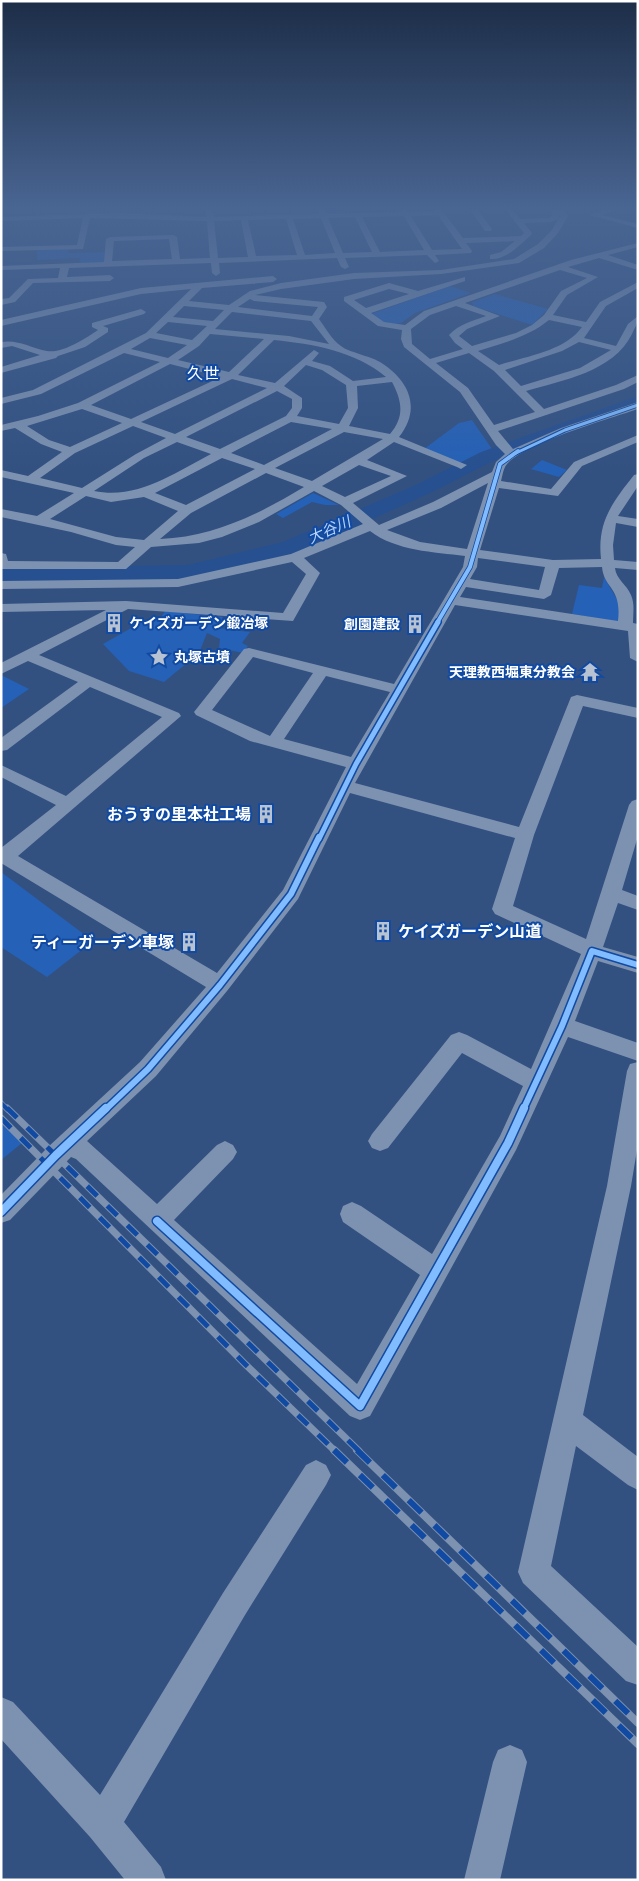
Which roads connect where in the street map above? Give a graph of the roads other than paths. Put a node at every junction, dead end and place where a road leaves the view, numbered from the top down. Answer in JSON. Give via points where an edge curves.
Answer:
{"nodes":[{"id":1,"x":15,"y":297,"type":"edge"},
{"id":2,"x":112,"y":297,"type":"edge"},
{"id":3,"x":145,"y":297,"type":"edge"},
{"id":4,"x":188,"y":297,"type":"edge"},
{"id":5,"x":245,"y":297,"type":"joint"},
{"id":6,"x":354,"y":297,"type":"edge"},
{"id":7,"x":411,"y":297,"type":"edge"},
{"id":8,"x":475,"y":297,"type":"edge"},
{"id":9,"x":561,"y":297,"type":"edge"},
{"id":10,"x":616,"y":297,"type":"edge"},
{"id":11,"x":107,"y":298,"type":"junction"},
{"id":12,"x":1,"y":302,"type":"edge"},
{"id":13,"x":183,"y":302,"type":"junction"},
{"id":14,"x":457,"y":303,"type":"junction"},
{"id":15,"x":230,"y":308,"type":"junction"},
{"id":16,"x":364,"y":312,"type":"junction"},
{"id":17,"x":149,"y":313,"type":"junction"},
{"id":18,"x":169,"y":317,"type":"junction"},
{"id":19,"x":546,"y":317,"type":"junction"},
{"id":20,"x":638,"y":318,"type":"edge"},
{"id":21,"x":314,"y":319,"type":"junction"},
{"id":22,"x":2,"y":322,"type":"edge"},
{"id":23,"x":588,"y":325,"type":"junction"},
{"id":24,"x":212,"y":327,"type":"junction"},
{"id":25,"x":406,"y":328,"type":"junction"},
{"id":26,"x":634,"y":329,"type":"edge"},
{"id":27,"x":149,"y":335,"type":"junction"},
{"id":28,"x":271,"y":337,"type":"junction"},
{"id":29,"x":578,"y":339,"type":"junction"},
{"id":30,"x":196,"y":344,"type":"junction"},
{"id":31,"x":322,"y":344,"type":"junction"},
{"id":32,"x":1,"y":345,"type":"edge"},
{"id":33,"x":337,"y":348,"type":"junction"},
{"id":34,"x":618,"y":349,"type":"junction"},
{"id":35,"x":123,"y":350,"type":"junction"},
{"id":36,"x":470,"y":350,"type":"junction"},
{"id":37,"x":50,"y":355,"type":"junction"},
{"id":38,"x":169,"y":362,"type":"junction"},
{"id":39,"x":306,"y":362,"type":"junction"},
{"id":40,"x":430,"y":362,"type":"junction"},
{"id":41,"x":85,"y":368,"type":"junction"},
{"id":42,"x":1,"y":370,"type":"edge"},
{"id":43,"x":498,"y":370,"type":"junction"},
{"id":44,"x":580,"y":370,"type":"junction"},
{"id":45,"x":231,"y":376,"type":"junction"},
{"id":46,"x":638,"y":378,"type":"edge"},
{"id":47,"x":395,"y":379,"type":"junction"},
{"id":48,"x":351,"y":384,"type":"junction"},
{"id":49,"x":277,"y":387,"type":"junction"},
{"id":50,"x":620,"y":387,"type":"junction"},
{"id":51,"x":520,"y":390,"type":"junction"},
{"id":52,"x":1,"y":401,"type":"edge"},
{"id":53,"x":82,"y":405,"type":"junction"},
{"id":54,"x":638,"y":405,"type":"edge"},
{"id":55,"x":542,"y":413,"type":"junction"},
{"id":56,"x":290,"y":418,"type":"junction"},
{"id":57,"x":133,"y":423,"type":"junction"},
{"id":58,"x":18,"y":425,"type":"junction"},
{"id":59,"x":1,"y":428,"type":"edge"},
{"id":60,"x":341,"y":428,"type":"junction"},
{"id":61,"x":491,"y":430,"type":"junction"},
{"id":62,"x":177,"y":438,"type":"junction"},
{"id":63,"x":392,"y":438,"type":"junction"},
{"id":64,"x":638,"y":438,"type":"edge"},
{"id":65,"x":507,"y":450,"type":"junction"},
{"id":66,"x":71,"y":452,"type":"junction"},
{"id":67,"x":220,"y":453,"type":"junction"},
{"id":68,"x":356,"y":460,"type":"junction"},
{"id":69,"x":461,"y":465,"type":"dead end"},
{"id":70,"x":267,"y":469,"type":"junction"},
{"id":71,"x":1,"y":473,"type":"edge"},
{"id":72,"x":638,"y":478,"type":"edge"},
{"id":73,"x":496,"y":479,"type":"junction"},
{"id":74,"x":30,"y":480,"type":"junction"},
{"id":75,"x":314,"y":486,"type":"junction"},
{"id":76,"x":80,"y":492,"type":"junction"},
{"id":77,"x":145,"y":493,"type":"junction"},
{"id":78,"x":345,"y":502,"type":"junction"},
{"id":79,"x":187,"y":510,"type":"junction"},
{"id":80,"x":1,"y":513,"type":"edge"},
{"id":81,"x":611,"y":518,"type":"junction"},
{"id":82,"x":40,"y":520,"type":"junction"},
{"id":83,"x":368,"y":522,"type":"junction"},
{"id":84,"x":638,"y":523,"type":"edge"},
{"id":85,"x":148,"y":543,"type":"junction"},
{"id":86,"x":472,"y":554,"type":"junction"},
{"id":87,"x":1,"y":557,"type":"edge"},
{"id":88,"x":295,"y":557,"type":"junction"},
{"id":89,"x":607,"y":563,"type":"junction"},
{"id":90,"x":553,"y":564,"type":"junction"},
{"id":91,"x":638,"y":566,"type":"edge"},
{"id":92,"x":462,"y":582,"type":"junction"},
{"id":93,"x":1,"y":585,"type":"edge"},
{"id":94,"x":452,"y":600,"type":"junction"},
{"id":95,"x":126,"y":605,"type":"junction"},
{"id":96,"x":4,"y":609,"type":"edge"},
{"id":97,"x":625,"y":626,"type":"junction"},
{"id":98,"x":28,"y":656,"type":"junction"},
{"id":99,"x":638,"y":658,"type":"edge"},
{"id":100,"x":1,"y":669,"type":"edge"},
{"id":101,"x":322,"y":671,"type":"junction"},
{"id":102,"x":89,"y":681,"type":"junction"},
{"id":103,"x":399,"y":690,"type":"junction"},
{"id":104,"x":638,"y":713,"type":"edge"},
{"id":105,"x":274,"y":742,"type":"junction"},
{"id":106,"x":1,"y":746,"type":"edge"},
{"id":107,"x":356,"y":764,"type":"junction"},
{"id":108,"x":1,"y":770,"type":"edge"},
{"id":109,"x":346,"y":786,"type":"junction"},
{"id":110,"x":68,"y":804,"type":"junction"},
{"id":111,"x":638,"y":805,"type":"edge"},
{"id":112,"x":525,"y":835,"type":"junction"},
{"id":113,"x":4,"y":855,"type":"edge"},
{"id":114,"x":610,"y":894,"type":"junction"},
{"id":115,"x":638,"y":903,"type":"edge"},
{"id":116,"x":592,"y":951,"type":"junction"},
{"id":117,"x":638,"y":965,"type":"edge"},
{"id":118,"x":220,"y":985,"type":"junction"},
{"id":119,"x":562,"y":1026,"type":"junction"},
{"id":120,"x":638,"y":1052,"type":"edge"},
{"id":121,"x":638,"y":1071,"type":"edge"},
{"id":122,"x":536,"y":1082,"type":"junction"},
{"id":123,"x":380,"y":1141,"type":"dead end"},
{"id":124,"x":69,"y":1144,"type":"junction"},
{"id":125,"x":225,"y":1152,"type":"dead end"},
{"id":126,"x":1,"y":1212,"type":"edge"},
{"id":127,"x":352,"y":1214,"type":"dead end"},
{"id":128,"x":157,"y":1221,"type":"junction"},
{"id":129,"x":437,"y":1272,"type":"junction"},
{"id":130,"x":567,"y":1421,"type":"junction"},
{"id":131,"x":316,"y":1475,"type":"dead end"},
{"id":132,"x":638,"y":1475,"type":"edge"},
{"id":133,"x":638,"y":1669,"type":"edge"},
{"id":134,"x":1,"y":1714,"type":"edge"},
{"id":135,"x":510,"y":1762,"type":"dead end"},
{"id":136,"x":103,"y":1824,"type":"junction"},
{"id":137,"x":148,"y":1880,"type":"edge"},
{"id":138,"x":482,"y":1880,"type":"edge"}],
"edges":[{"from":1,"to":12,"type":"street"},
{"from":2,"to":11,"type":"street"},
{"from":3,"to":13,"type":"street"},
{"from":4,"to":13,"type":"street"},
{"from":5,"to":15,"type":"street"},
{"from":5,"to":21,"type":"street","via":[[323,300],[323,307]]},
{"from":6,"to":16,"type":"street","via":[[347,299]]},
{"from":7,"to":16,"type":"street"},
{"from":8,"to":14,"type":"street"},
{"from":9,"to":19,"type":"street"},
{"from":10,"to":23,"type":"street","via":[[603,304]]},
{"from":11,"to":17,"type":"street","via":[[118,302],[126,311]]},
{"from":11,"to":22,"type":"street"},
{"from":13,"to":15,"type":"street"},
{"from":13,"to":18,"type":"street"},
{"from":14,"to":25,"type":"street","via":[[427,313],[410,322]]},
{"from":14,"to":36,"type":"street","via":[[495,316],[464,326],[454,335]]},
{"from":15,"to":21,"type":"street"},
{"from":15,"to":24,"type":"street"},
{"from":16,"to":25,"type":"street","via":[[380,324]]},
{"from":17,"to":18,"type":"street"},
{"from":17,"to":37,"type":"street","via":[[95,325],[105,330],[82,345]]},
{"from":18,"to":24,"type":"street"},
{"from":18,"to":27,"type":"street"},
{"from":19,"to":23,"type":"street"},
{"from":19,"to":36,"type":"street","via":[[518,335]]},
{"from":20,"to":26,"type":"street"},
{"from":21,"to":33,"type":"street"},
{"from":23,"to":29,"type":"street"},
{"from":24,"to":28,"type":"street"},
{"from":24,"to":30,"type":"street"},
{"from":25,"to":40,"type":"street","via":[[407,345]]},
{"from":26,"to":34,"type":"street"},
{"from":27,"to":30,"type":"street"},
{"from":27,"to":35,"type":"street"},
{"from":28,"to":31,"type":"street"},
{"from":28,"to":45,"type":"street"},
{"from":29,"to":34,"type":"street"},
{"from":29,"to":43,"type":"street"},
{"from":30,"to":38,"type":"street"},
{"from":31,"to":33,"type":"street"},
{"from":31,"to":39,"type":"street"},
{"from":32,"to":37,"type":"street","via":[[12,343]]},
{"from":33,"to":47,"type":"street","via":[[384,368]]},
{"from":34,"to":44,"type":"street"},
{"from":35,"to":38,"type":"street"},
{"from":35,"to":41,"type":"street"},
{"from":36,"to":40,"type":"street"},
{"from":36,"to":43,"type":"street"},
{"from":37,"to":41,"type":"street"},
{"from":37,"to":42,"type":"street"},
{"from":38,"to":45,"type":"street"},
{"from":38,"to":53,"type":"street"},
{"from":39,"to":48,"type":"street","via":[[326,368]]},
{"from":39,"to":49,"type":"street"},
{"from":40,"to":61,"type":"street","via":[[464,390]]},
{"from":41,"to":52,"type":"street","via":[[37,392]]},
{"from":43,"to":51,"type":"street"},
{"from":44,"to":50,"type":"street"},
{"from":44,"to":51,"type":"street"},
{"from":45,"to":49,"type":"street"},
{"from":45,"to":57,"type":"street"},
{"from":46,"to":50,"type":"street"},
{"from":47,"to":48,"type":"street"},
{"from":47,"to":63,"type":"street","via":[[408,405],[404,423]]},
{"from":48,"to":60,"type":"street","via":[[356,402],[348,421]]},
{"from":49,"to":56,"type":"street","via":[[297,398],[297,408]]},
{"from":49,"to":62,"type":"street"},
{"from":50,"to":55,"type":"street"},
{"from":51,"to":55,"type":"street"},
{"from":53,"to":57,"type":"street"},
{"from":53,"to":58,"type":"street"},
{"from":54,"to":65,"type":"street"},
{"from":55,"to":61,"type":"street"},
{"from":56,"to":60,"type":"street"},
{"from":56,"to":67,"type":"street"},
{"from":57,"to":62,"type":"street"},
{"from":57,"to":66,"type":"street"},
{"from":58,"to":59,"type":"street"},
{"from":58,"to":66,"type":"street","via":[[45,442]]},
{"from":60,"to":63,"type":"street"},
{"from":60,"to":70,"type":"street"},
{"from":61,"to":65,"type":"street"},
{"from":62,"to":67,"type":"street"},
{"from":62,"to":76,"type":"street"},
{"from":63,"to":68,"type":"street"},
{"from":63,"to":69,"type":"street"},
{"from":64,"to":73,"type":"street","via":[[578,464],[554,493]]},
{"from":65,"to":73,"type":"street"},
{"from":66,"to":74,"type":"street"},
{"from":67,"to":70,"type":"street"},
{"from":67,"to":77,"type":"street"},
{"from":68,"to":75,"type":"street"},
{"from":68,"to":78,"type":"street","via":[[401,476]]},
{"from":70,"to":75,"type":"street"},
{"from":70,"to":79,"type":"street"},
{"from":71,"to":74,"type":"street"},
{"from":72,"to":81,"type":"street","via":[[627,502]]},
{"from":73,"to":83,"type":"street","via":[[437,505]]},
{"from":73,"to":86,"type":"street"},
{"from":74,"to":76,"type":"street"},
{"from":75,"to":78,"type":"street"},
{"from":75,"to":85,"type":"street","via":[[254,520],[217,536]]},
{"from":76,"to":77,"type":"street","via":[[111,498]]},
{"from":76,"to":82,"type":"street"},
{"from":77,"to":79,"type":"street"},
{"from":78,"to":83,"type":"street"},
{"from":79,"to":85,"type":"street"},
{"from":80,"to":82,"type":"street"},
{"from":81,"to":84,"type":"street"},
{"from":81,"to":89,"type":"street","via":[[606,545]]},
{"from":82,"to":85,"type":"street","via":[[122,542]]},
{"from":83,"to":86,"type":"street","via":[[395,539]]},
{"from":83,"to":88,"type":"street"},
{"from":85,"to":87,"type":"street","via":[[121,566],[2,565]]},
{"from":86,"to":90,"type":"street"},
{"from":86,"to":92,"type":"street"},
{"from":88,"to":93,"type":"street","via":[[178,583]]},
{"from":88,"to":95,"type":"street","via":[[313,573],[288,618]]},
{"from":89,"to":90,"type":"street"},
{"from":89,"to":91,"type":"street"},
{"from":89,"to":97,"type":"street","via":[[608,573],[624,594]]},
{"from":90,"to":92,"type":"street","via":[[544,595]]},
{"from":92,"to":94,"type":"street"},
{"from":94,"to":97,"type":"street"},
{"from":94,"to":103,"type":"street"},
{"from":95,"to":96,"type":"street"},
{"from":95,"to":98,"type":"street"},
{"from":97,"to":99,"type":"street","via":[[635,628]]},
{"from":98,"to":100,"type":"street"},
{"from":98,"to":102,"type":"street"},
{"from":101,"to":103,"type":"street"},
{"from":101,"to":105,"type":"street"},
{"from":101,"to":105,"type":"street","via":[[249,652],[202,712]]},
{"from":102,"to":106,"type":"street"},
{"from":102,"to":110,"type":"street","via":[[173,716]]},
{"from":103,"to":107,"type":"street"},
{"from":104,"to":112,"type":"street","via":[[577,700]]},
{"from":105,"to":107,"type":"street"},
{"from":107,"to":109,"type":"street"},
{"from":108,"to":110,"type":"street"},
{"from":109,"to":112,"type":"street"},
{"from":109,"to":118,"type":"street","via":[[290,894]]},
{"from":110,"to":113,"type":"street"},
{"from":111,"to":114,"type":"street"},
{"from":112,"to":116,"type":"street","via":[[502,909]]},
{"from":113,"to":118,"type":"street"},
{"from":114,"to":115,"type":"street"},
{"from":114,"to":116,"type":"street"},
{"from":116,"to":117,"type":"street"},
{"from":116,"to":119,"type":"street"},
{"from":118,"to":124,"type":"street","via":[[148,1070]]},
{"from":119,"to":120,"type":"street"},
{"from":119,"to":122,"type":"street"},
{"from":121,"to":130,"type":"street","via":[[619,1186]]},
{"from":122,"to":123,"type":"street","via":[[459,1041]]},
{"from":122,"to":129,"type":"street","via":[[508,1143]]},
{"from":124,"to":126,"type":"street"},
{"from":124,"to":128,"type":"street","via":[[91,1158]]},
{"from":125,"to":128,"type":"street"},
{"from":127,"to":129,"type":"street"},
{"from":128,"to":129,"type":"street","via":[[360,1406]]},
{"from":130,"to":132,"type":"street"},
{"from":130,"to":133,"type":"street","via":[[534,1572]]},
{"from":131,"to":136,"type":"street","via":[[234,1604]]},
{"from":134,"to":136,"type":"street"},
{"from":135,"to":138,"type":"street"},
{"from":136,"to":137,"type":"street"}]}
